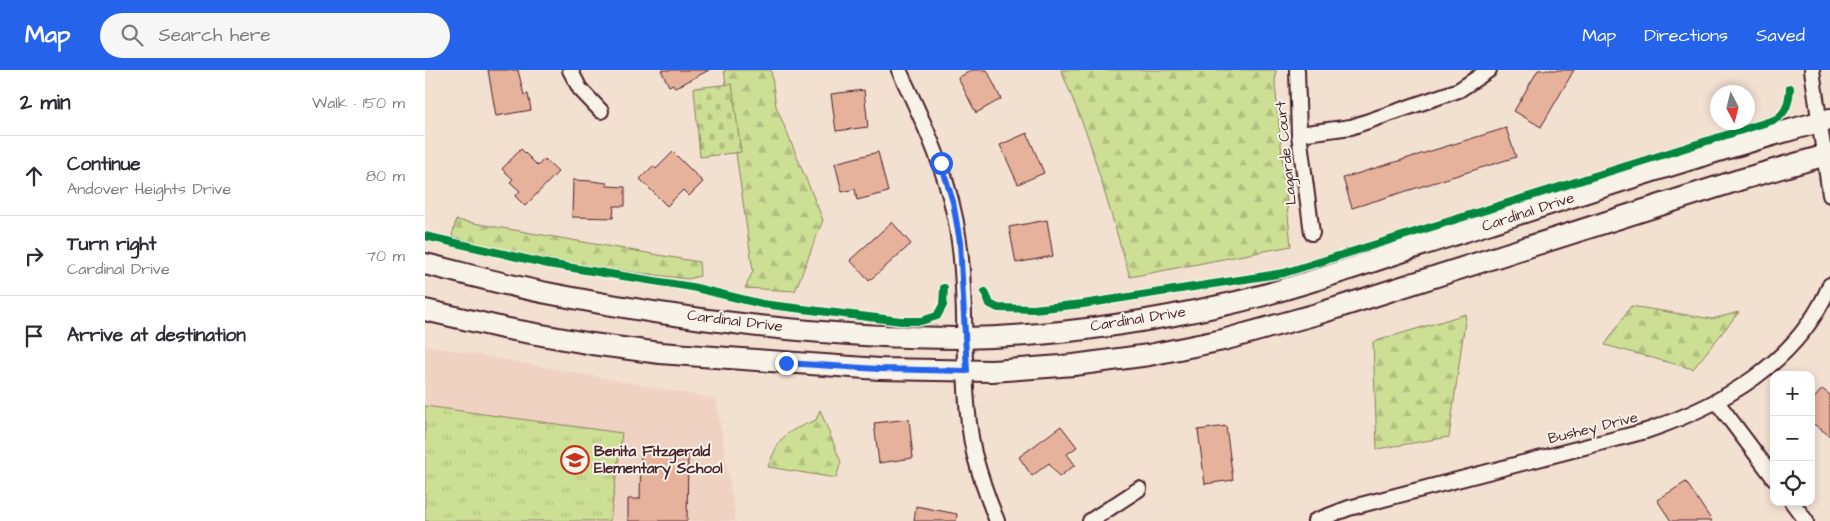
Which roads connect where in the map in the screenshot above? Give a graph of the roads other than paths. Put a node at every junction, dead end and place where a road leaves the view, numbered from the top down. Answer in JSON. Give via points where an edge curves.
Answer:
{"nodes":[{"id":1,"x":570,"y":70,"type":"edge"},
{"id":2,"x":899,"y":70,"type":"edge"},
{"id":3,"x":1297,"y":70,"type":"edge"},
{"id":4,"x":1489,"y":70,"type":"edge"},
{"id":5,"x":1811,"y":70,"type":"edge"},
{"id":6,"x":601,"y":111,"type":"dead end"},
{"id":7,"x":1824,"y":120,"type":"edge"},
{"id":8,"x":1299,"y":134,"type":"junction"},
{"id":9,"x":1827,"y":155,"type":"edge"},
{"id":10,"x":1830,"y":195,"type":"edge"},
{"id":11,"x":1312,"y":233,"type":"dead end"},
{"id":12,"x":425,"y":264,"type":"edge"},
{"id":13,"x":1830,"y":285,"type":"edge"},
{"id":14,"x":425,"y":310,"type":"edge"},
{"id":15,"x":965,"y":338,"type":"junction"},
{"id":16,"x":967,"y":371,"type":"junction"},
{"id":17,"x":1717,"y":402,"type":"junction"},
{"id":18,"x":1770,"y":473,"type":"edge"},
{"id":19,"x":1139,"y":489,"type":"dead end"},
{"id":20,"x":1795,"y":506,"type":"edge"},
{"id":21,"x":997,"y":521,"type":"edge"},
{"id":22,"x":1091,"y":521,"type":"edge"},
{"id":23,"x":1315,"y":521,"type":"edge"},
{"id":24,"x":1806,"y":521,"type":"edge"}],
"edges":[{"from":1,"to":6,"type":"street","via":[[580,89]]},
{"from":2,"to":15,"type":"street","via":[[941,163],[953,202],[960,242]]},
{"from":3,"to":8,"type":"street","name":"Lagarde Court"},
{"from":4,"to":8,"type":"street","via":[[1459,90],[1360,124]]},
{"from":5,"to":7,"type":"street"},
{"from":7,"to":9,"type":"street"},
{"from":7,"to":15,"type":"main road","name":"Cardinal Drive","via":[[1323,277],[1229,303],[1139,321]]},
{"from":8,"to":11,"type":"street","name":"Lagarde Court"},
{"from":9,"to":10,"type":"street"},
{"from":9,"to":16,"type":"main road","via":[[1317,314],[1223,340],[1149,355],[1074,365]]},
{"from":12,"to":15,"type":"main road","name":"Cardinal Drive","via":[[553,295],[709,319],[808,330]]},
{"from":13,"to":17,"type":"street","name":"Bushey Drive","via":[[1805,330],[1784,354]]},
{"from":14,"to":16,"type":"main road","via":[[503,328],[660,353],[879,369]]},
{"from":15,"to":16,"type":"street"},
{"from":16,"to":21,"type":"street","via":[[974,452]]},
{"from":17,"to":18,"type":"street"},
{"from":17,"to":23,"type":"street","name":"Bushey Drive","via":[[1646,432],[1349,508]]},
{"from":19,"to":22,"type":"street"},
{"from":20,"to":24,"type":"street"}]}
